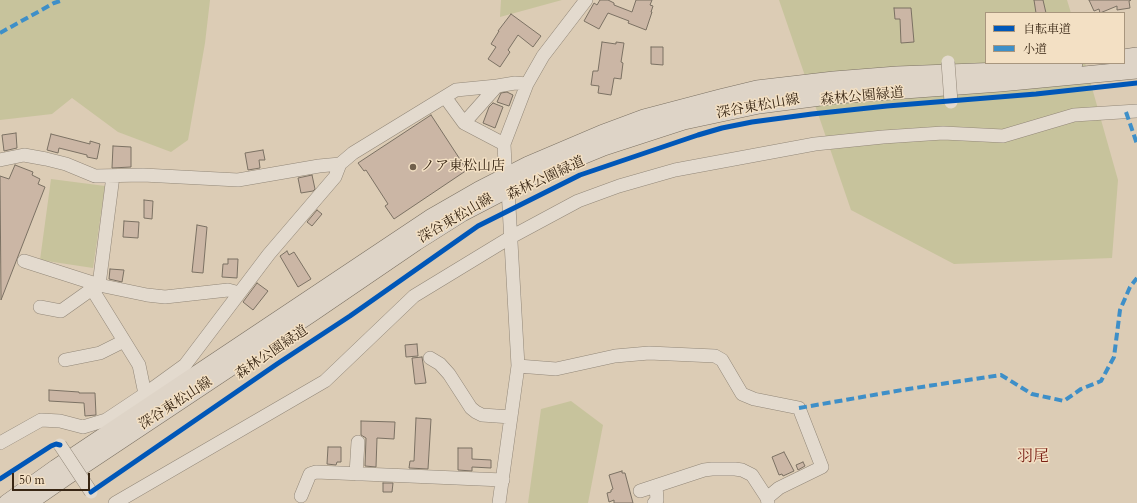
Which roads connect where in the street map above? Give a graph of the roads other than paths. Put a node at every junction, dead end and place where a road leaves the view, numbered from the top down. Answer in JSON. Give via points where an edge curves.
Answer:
{"nodes":[{"id":1,"x":586,"y":0,"type":"edge"},
{"id":2,"x":1137,"y":56,"type":"edge"},
{"id":3,"x":1125,"y":58,"type":"edge"},
{"id":4,"x":948,"y":62,"type":"dead end"},
{"id":5,"x":1065,"y":64,"type":"edge"},
{"id":6,"x":1137,"y":70,"type":"edge"},
{"id":7,"x":527,"y":84,"type":"junction"},
{"id":8,"x":497,"y":86,"type":"junction"},
{"id":9,"x":445,"y":97,"type":"junction"},
{"id":10,"x":952,"y":102,"type":"dead end"},
{"id":11,"x":1137,"y":111,"type":"edge"},
{"id":12,"x":464,"y":123,"type":"junction"},
{"id":13,"x":504,"y":144,"type":"junction"},
{"id":14,"x":0,"y":160,"type":"edge"},
{"id":15,"x":340,"y":164,"type":"junction"},
{"id":16,"x":113,"y":176,"type":"junction"},
{"id":17,"x":508,"y":183,"type":"junction"},
{"id":18,"x":511,"y":237,"type":"junction"},
{"id":19,"x":24,"y":261,"type":"dead end"},
{"id":20,"x":94,"y":285,"type":"junction"},
{"id":21,"x":239,"y":293,"type":"junction"},
{"id":22,"x":40,"y":307,"type":"dead end"},
{"id":23,"x":124,"y":342,"type":"junction"},
{"id":24,"x":430,"y":358,"type":"dead end"},
{"id":25,"x":65,"y":360,"type":"dead end"},
{"id":26,"x":518,"y":366,"type":"junction"},
{"id":27,"x":145,"y":394,"type":"junction"},
{"id":28,"x":511,"y":417,"type":"junction"},
{"id":29,"x":0,"y":442,"type":"edge"},
{"id":30,"x":358,"y":442,"type":"dead end"},
{"id":31,"x":60,"y":445,"type":"dead end"},
{"id":32,"x":356,"y":474,"type":"junction"},
{"id":33,"x":503,"y":480,"type":"junction"},
{"id":34,"x":656,"y":486,"type":"junction"},
{"id":35,"x":640,"y":491,"type":"dead end"},
{"id":36,"x":91,"y":492,"type":"dead end"},
{"id":37,"x":301,"y":496,"type":"dead end"},
{"id":38,"x":768,"y":500,"type":"edge"},
{"id":39,"x":7,"y":503,"type":"edge"},
{"id":40,"x":28,"y":503,"type":"edge"},
{"id":41,"x":115,"y":503,"type":"edge"},
{"id":42,"x":499,"y":503,"type":"edge"},
{"id":43,"x":654,"y":503,"type":"edge"}],
"edges":[{"from":1,"to":7,"type":"street","via":[[543,56]]},
{"from":2,"to":3,"type":"main road"},
{"from":4,"to":10,"type":"street","bridge":true},
{"from":5,"to":17,"type":"main road","name":"深谷東松山線","via":[[1001,71],[834,80],[757,89],[644,118],[528,165]]},
{"from":6,"to":17,"type":"main road","name":"深谷東松山線","via":[[836,95],[759,105],[684,121],[611,144]]},
{"from":7,"to":8,"type":"street"},
{"from":7,"to":13,"type":"street"},
{"from":8,"to":9,"type":"street","via":[[456,90]]},
{"from":8,"to":12,"type":"street"},
{"from":9,"to":12,"type":"street"},
{"from":9,"to":15,"type":"street","via":[[353,153]]},
{"from":11,"to":18,"type":"street","via":[[1074,116],[1003,136],[943,133],[884,136],[815,144],[675,170],[578,201]]},
{"from":12,"to":13,"type":"street"},
{"from":13,"to":17,"type":"street","via":[[504,164]]},
{"from":14,"to":16,"type":"street","via":[[31,156],[66,164],[95,176]]},
{"from":15,"to":16,"type":"street","via":[[238,180]]},
{"from":15,"to":21,"type":"street","via":[[335,177]]},
{"from":16,"to":20,"type":"street"},
{"from":17,"to":18,"type":"street"},
{"from":17,"to":39,"type":"main road","name":"深谷東松山線","via":[[479,190],[432,217]]},
{"from":17,"to":40,"type":"main road","name":"深谷東松山線"},
{"from":18,"to":26,"type":"street"},
{"from":18,"to":41,"type":"street","via":[[414,296],[326,381]]},
{"from":19,"to":20,"type":"street"},
{"from":20,"to":21,"type":"street","via":[[165,297],[228,290]]},
{"from":20,"to":22,"type":"street","via":[[61,311]]},
{"from":20,"to":23,"type":"street"},
{"from":21,"to":27,"type":"street","via":[[186,365]]},
{"from":23,"to":25,"type":"street","via":[[100,354]]},
{"from":23,"to":27,"type":"street","via":[[139,365]]},
{"from":24,"to":28,"type":"street","via":[[449,374],[476,412],[482,415]]},
{"from":26,"to":28,"type":"street"},
{"from":26,"to":38,"type":"street","via":[[556,369],[615,356],[649,353],[715,356],[722,360],[742,394],[799,408],[822,467],[779,488]]},
{"from":27,"to":29,"type":"street","via":[[106,420],[83,427],[41,420]]},
{"from":28,"to":33,"type":"street"},
{"from":30,"to":32,"type":"street"},
{"from":31,"to":36,"type":"street","bridge":true},
{"from":32,"to":33,"type":"street"},
{"from":32,"to":37,"type":"street","via":[[310,474]]},
{"from":33,"to":42,"type":"street"},
{"from":34,"to":35,"type":"street"},
{"from":34,"to":38,"type":"street","via":[[704,470],[735,469],[752,475]]},
{"from":34,"to":43,"type":"street","via":[[657,500]]}]}
